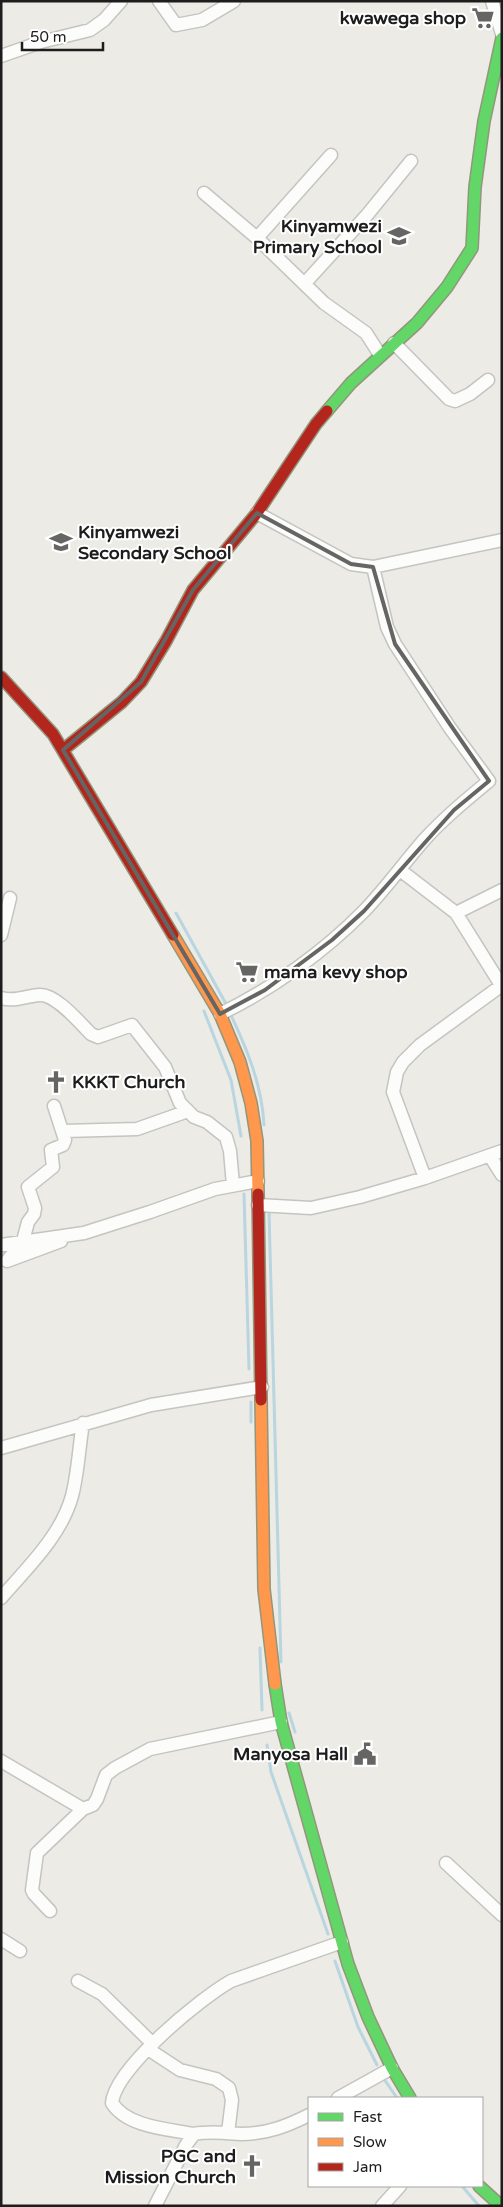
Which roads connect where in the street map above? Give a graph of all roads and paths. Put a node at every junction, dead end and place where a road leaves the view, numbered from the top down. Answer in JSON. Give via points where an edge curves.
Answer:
{"nodes":[{"id":1,"x":121,"y":1,"type":"edge"},
{"id":2,"x":159,"y":1,"type":"edge"},
{"id":3,"x":234,"y":1,"type":"edge"},
{"id":4,"x":492,"y":1,"type":"edge"},
{"id":5,"x":502,"y":34,"type":"edge"},
{"id":6,"x":502,"y":38,"type":"edge"},
{"id":7,"x":1,"y":56,"type":"edge"},
{"id":8,"x":331,"y":155,"type":"dead end"},
{"id":9,"x":411,"y":161,"type":"dead end"},
{"id":10,"x":204,"y":193,"type":"dead end"},
{"id":11,"x":257,"y":238,"type":"junction"},
{"id":12,"x":305,"y":283,"type":"junction"},
{"id":13,"x":394,"y":343,"type":"junction"},
{"id":14,"x":380,"y":355,"type":"junction"},
{"id":15,"x":488,"y":380,"type":"dead end"},
{"id":16,"x":257,"y":513,"type":"junction"},
{"id":17,"x":502,"y":540,"type":"edge"},
{"id":18,"x":372,"y":567,"type":"junction"},
{"id":19,"x":2,"y":680,"type":"edge"},
{"id":20,"x":63,"y":750,"type":"junction"},
{"id":21,"x":400,"y":870,"type":"junction"},
{"id":22,"x":502,"y":890,"type":"edge"},
{"id":23,"x":10,"y":898,"type":"dead end"},
{"id":24,"x":456,"y":913,"type":"junction"},
{"id":25,"x":1,"y":934,"type":"edge"},
{"id":26,"x":502,"y":985,"type":"edge"},
{"id":27,"x":1,"y":998,"type":"edge"},
{"id":28,"x":220,"y":1014,"type":"junction"},
{"id":29,"x":54,"y":1106,"type":"dead end"},
{"id":30,"x":188,"y":1111,"type":"junction"},
{"id":31,"x":64,"y":1131,"type":"junction"},
{"id":32,"x":496,"y":1154,"type":"edge"},
{"id":33,"x":502,"y":1174,"type":"edge"},
{"id":34,"x":425,"y":1178,"type":"junction"},
{"id":35,"x":258,"y":1181,"type":"junction"},
{"id":36,"x":233,"y":1185,"type":"junction"},
{"id":37,"x":258,"y":1206,"type":"junction"},
{"id":38,"x":84,"y":1233,"type":"junction"},
{"id":39,"x":23,"y":1241,"type":"junction"},
{"id":40,"x":1,"y":1246,"type":"edge"},
{"id":41,"x":4,"y":1263,"type":"edge"},
{"id":42,"x":262,"y":1387,"type":"junction"},
{"id":43,"x":83,"y":1423,"type":"junction"},
{"id":44,"x":1,"y":1448,"type":"edge"},
{"id":45,"x":1,"y":1598,"type":"edge"},
{"id":46,"x":281,"y":1722,"type":"junction"},
{"id":47,"x":1,"y":1761,"type":"edge"},
{"id":48,"x":83,"y":1809,"type":"junction"},
{"id":49,"x":446,"y":1863,"type":"dead end"},
{"id":50,"x":50,"y":1911,"type":"dead end"},
{"id":51,"x":502,"y":1915,"type":"edge"},
{"id":52,"x":1,"y":1939,"type":"edge"},
{"id":53,"x":342,"y":1942,"type":"junction"},
{"id":54,"x":20,"y":1951,"type":"dead end"},
{"id":55,"x":78,"y":1981,"type":"dead end"},
{"id":56,"x":151,"y":2046,"type":"junction"},
{"id":57,"x":392,"y":2068,"type":"junction"},
{"id":58,"x":340,"y":2097,"type":"edge"},
{"id":59,"x":409,"y":2097,"type":"edge"},
{"id":60,"x":308,"y":2116,"type":"edge"},
{"id":61,"x":228,"y":2133,"type":"junction"},
{"id":62,"x":194,"y":2134,"type":"junction"},
{"id":63,"x":399,"y":2187,"type":"edge"},
{"id":64,"x":480,"y":2187,"type":"edge"},
{"id":65,"x":155,"y":2206,"type":"edge"},
{"id":66,"x":382,"y":2206,"type":"edge"},
{"id":67,"x":502,"y":2206,"type":"edge"}],
"edges":[{"from":1,"to":7,"type":"street","via":[[90,30]]},
{"from":2,"to":3,"type":"street","via":[[176,24],[202,20]]},
{"from":4,"to":5,"type":"street"},
{"from":6,"to":13,"type":"main road","via":[[484,121],[472,248],[447,287],[417,323]]},
{"from":8,"to":11,"type":"street"},
{"from":9,"to":12,"type":"street"},
{"from":10,"to":11,"type":"street"},
{"from":11,"to":12,"type":"street"},
{"from":12,"to":14,"type":"street","via":[[338,315],[366,334]]},
{"from":13,"to":14,"type":"main road"},
{"from":13,"to":15,"type":"street","via":[[449,399],[455,401]]},
{"from":14,"to":16,"type":"main road","via":[[316,424]]},
{"from":16,"to":18,"type":"street","via":[[351,564]]},
{"from":16,"to":20,"type":"main road","via":[[193,590],[140,682],[122,702]]},
{"from":17,"to":18,"type":"street"},
{"from":18,"to":21,"type":"street","via":[[387,627],[395,644],[489,781],[424,840]]},
{"from":19,"to":20,"type":"main road","via":[[53,734]]},
{"from":20,"to":28,"type":"main road"},
{"from":21,"to":24,"type":"street"},
{"from":21,"to":28,"type":"street","via":[[364,911],[317,952],[265,990]]},
{"from":22,"to":24,"type":"street"},
{"from":23,"to":25,"type":"street"},
{"from":24,"to":26,"type":"street"},
{"from":26,"to":34,"type":"street","via":[[420,1045],[397,1072],[393,1092]]},
{"from":27,"to":30,"type":"street","via":[[17,1000],[41,994],[52,996],[98,1037],[132,1025],[165,1067],[180,1103]]},
{"from":28,"to":35,"type":"main road","via":[[240,1062],[251,1103],[257,1141]]},
{"from":29,"to":31,"type":"street"},
{"from":30,"to":31,"type":"street","via":[[137,1129]]},
{"from":30,"to":36,"type":"street","via":[[226,1137]]},
{"from":31,"to":39,"type":"street","via":[[63,1145],[51,1150],[53,1167],[28,1187],[35,1208]]},
{"from":32,"to":33,"type":"street"},
{"from":32,"to":34,"type":"street"},
{"from":34,"to":37,"type":"street","via":[[311,1208]]},
{"from":35,"to":36,"type":"street"},
{"from":35,"to":37,"type":"main road"},
{"from":36,"to":38,"type":"street","via":[[215,1188]]},
{"from":37,"to":42,"type":"main road"},
{"from":38,"to":39,"type":"street"},
{"from":38,"to":41,"type":"street"},
{"from":39,"to":40,"type":"street"},
{"from":39,"to":41,"type":"street"},
{"from":42,"to":43,"type":"street","via":[[151,1405]]},
{"from":42,"to":46,"type":"main road","via":[[264,1589]]},
{"from":43,"to":44,"type":"street"},
{"from":43,"to":45,"type":"street","via":[[71,1497],[58,1526],[36,1558]]},
{"from":46,"to":48,"type":"street","via":[[150,1749],[106,1775],[93,1805]]},
{"from":46,"to":53,"type":"main road"},
{"from":47,"to":48,"type":"street"},
{"from":48,"to":50,"type":"street","via":[[37,1853],[32,1890]]},
{"from":49,"to":51,"type":"street"},
{"from":52,"to":54,"type":"street"},
{"from":53,"to":56,"type":"street","via":[[231,1981],[201,2002]]},
{"from":53,"to":57,"type":"main road","via":[[368,2017]]},
{"from":55,"to":56,"type":"street","via":[[102,1994]]},
{"from":56,"to":61,"type":"street","via":[[180,2070],[216,2079],[229,2088],[232,2100]]},
{"from":56,"to":62,"type":"street","via":[[116,2089],[112,2102],[134,2120]]},
{"from":57,"to":58,"type":"street"},
{"from":57,"to":59,"type":"main road"},
{"from":60,"to":61,"type":"street","via":[[286,2127],[262,2133]]},
{"from":61,"to":62,"type":"street"},
{"from":62,"to":65,"type":"street"},
{"from":63,"to":66,"type":"street"},
{"from":64,"to":67,"type":"main road"}]}
